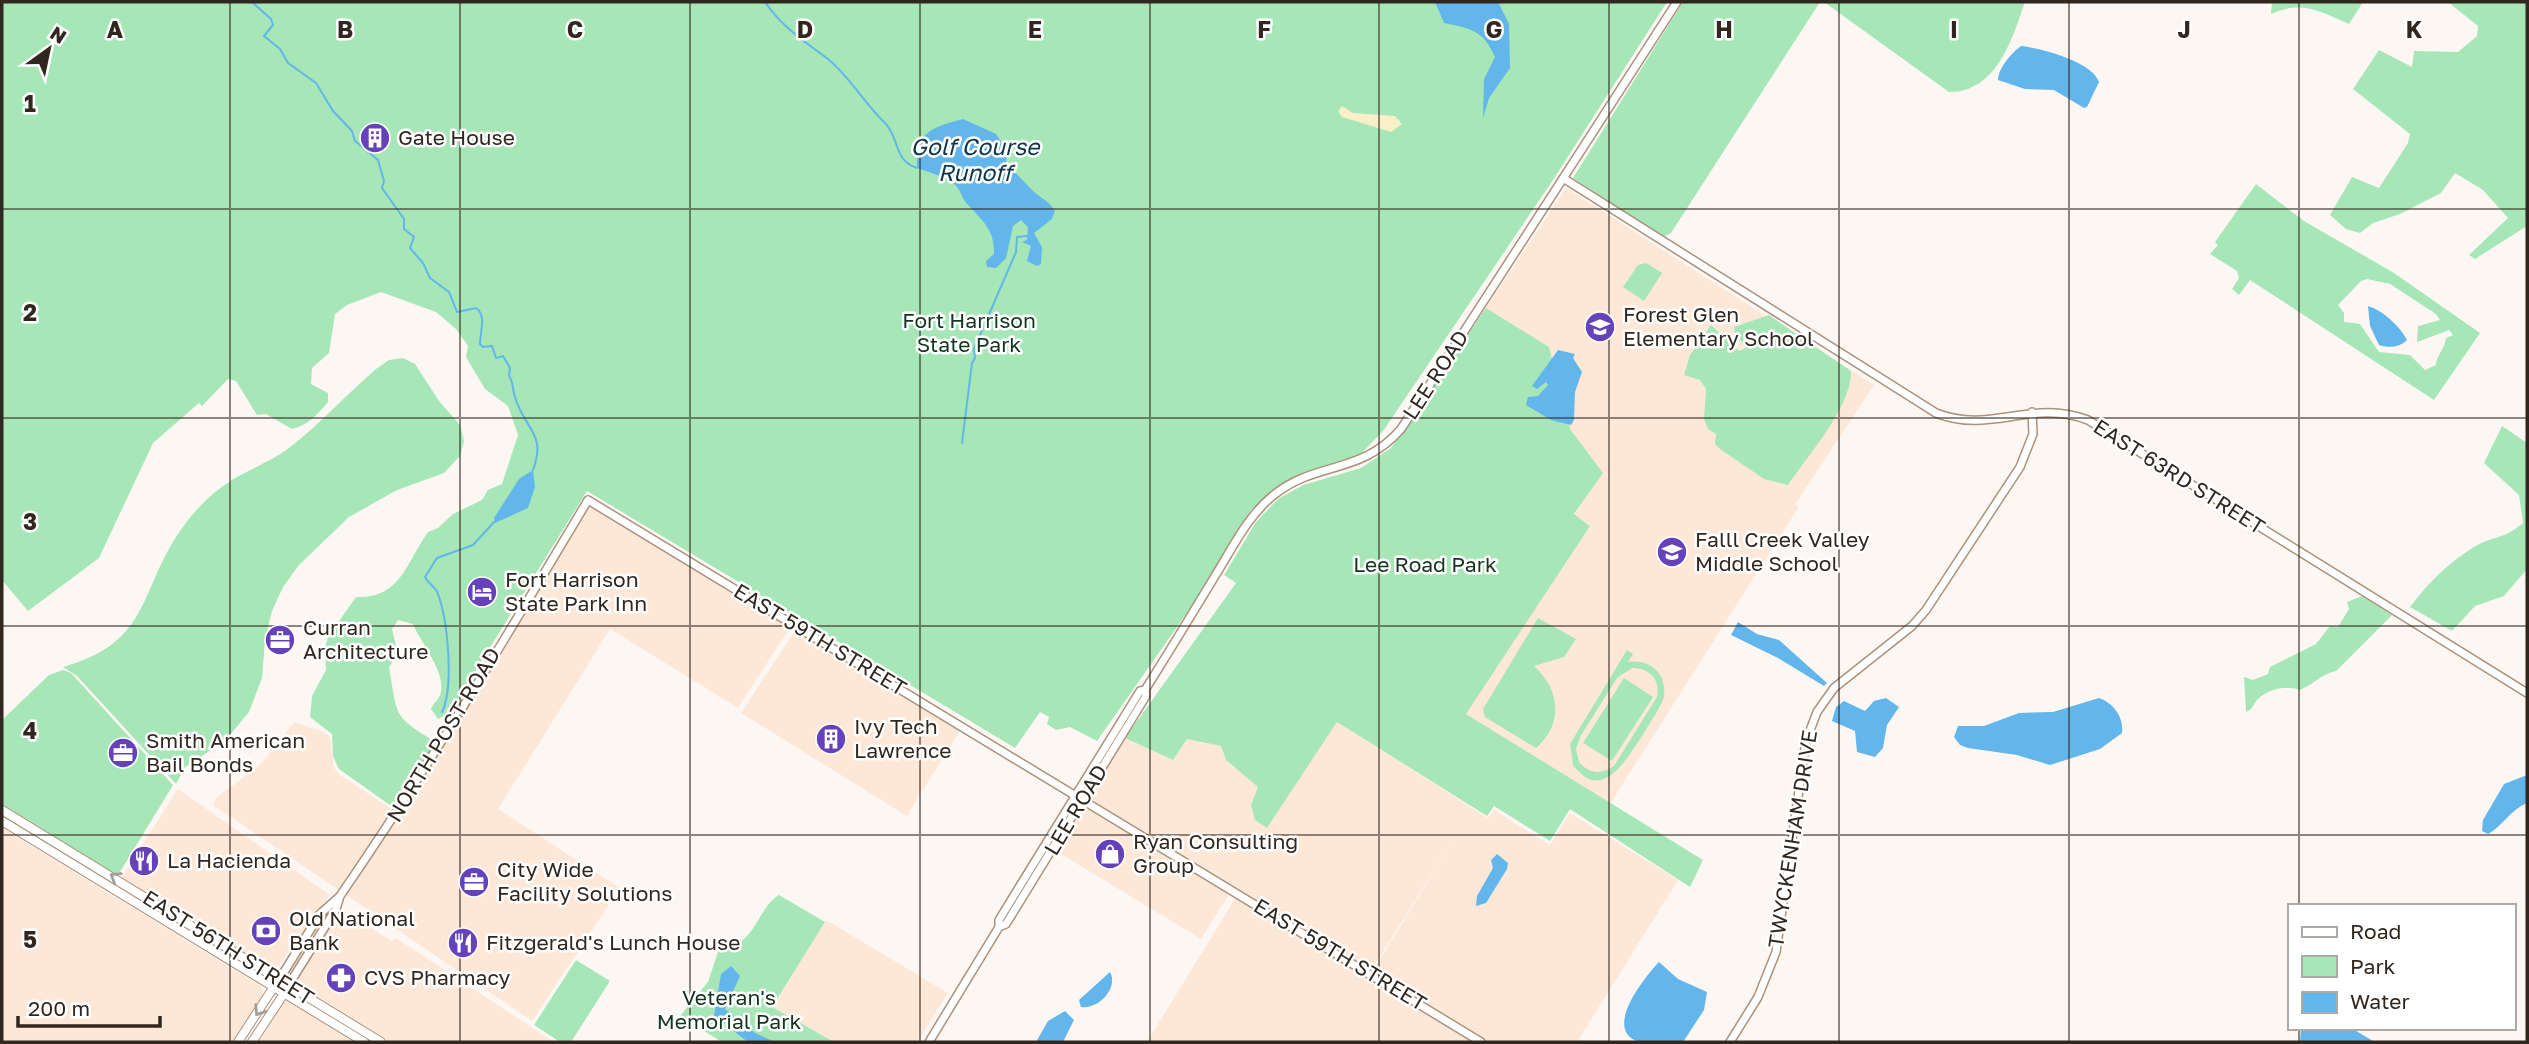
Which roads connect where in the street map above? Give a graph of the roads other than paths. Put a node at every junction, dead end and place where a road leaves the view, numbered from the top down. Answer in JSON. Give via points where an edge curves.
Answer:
{"nodes":[{"id":1,"x":1677,"y":2,"type":"edge"},
{"id":2,"x":1563,"y":178,"type":"junction"},
{"id":3,"x":2032,"y":412,"type":"junction"},
{"id":4,"x":588,"y":500,"type":"joint"},
{"id":5,"x":2527,"y":693,"type":"edge"},
{"id":6,"x":1079,"y":796,"type":"junction"},
{"id":7,"x":2,"y":810,"type":"edge"},
{"id":8,"x":2,"y":821,"type":"edge"},
{"id":9,"x":340,"y":896,"type":"junction"},
{"id":10,"x":276,"y":984,"type":"junction"},
{"id":11,"x":286,"y":990,"type":"junction"},
{"id":12,"x":360,"y":1040,"type":"edge"},
{"id":13,"x":239,"y":1042,"type":"edge"},
{"id":14,"x":252,"y":1042,"type":"edge"},
{"id":15,"x":372,"y":1042,"type":"edge"},
{"id":16,"x":381,"y":1042,"type":"edge"},
{"id":17,"x":929,"y":1042,"type":"edge"},
{"id":18,"x":1481,"y":1042,"type":"edge"},
{"id":19,"x":1730,"y":1042,"type":"edge"}],
"edges":[{"from":1,"to":2,"type":"street","name":"LEE ROAD"},
{"from":2,"to":3,"type":"street","name":"EAST 63RD STREET","via":[[1930,410],[1972,422]]},
{"from":2,"to":6,"type":"street","name":"LEE ROAD","via":[[1401,429],[1370,456],[1295,481],[1262,506],[1247,525]]},
{"from":3,"to":5,"type":"street","name":"EAST 63RD STREET","via":[[2065,412],[2092,422]]},
{"from":3,"to":19,"type":"street","name":"TWYCKENHAM DRIVE","via":[[2033,432],[2022,463],[1924,613],[1837,685],[1814,716],[1806,743],[1778,943],[1761,992]]},
{"from":4,"to":6,"type":"street","name":"EAST 59TH STREET"},
{"from":4,"to":9,"type":"street","name":"NORTH POST ROAD","via":[[462,703],[431,762]]},
{"from":6,"to":17,"type":"street","name":"LEE ROAD","via":[[999,920]]},
{"from":6,"to":18,"type":"street","name":"EAST 59TH STREET"},
{"from":10,"to":7,"type":"main road","name":"EAST 56TH STREET","one_way":true},
{"from":8,"to":10,"type":"main road","name":"EAST 56TH STREET"},
{"from":9,"to":10,"type":"street","name":"NORTH POST ROAD","via":[[320,915]]},
{"from":9,"to":11,"type":"street","name":"NORTH POST ROAD"},
{"from":10,"to":11,"type":"main road","name":"EAST 56TH STREET"},
{"from":10,"to":13,"type":"main road","name":"NORTH POST ROAD","one_way":true},
{"from":11,"to":12,"type":"main road","name":"EAST 56TH STREET"},
{"from":11,"to":14,"type":"main road","name":"NORTH POST ROAD"},
{"from":11,"to":16,"type":"main road","name":"EAST 56TH STREET"},
{"from":12,"to":15,"type":"main road","name":"EAST 56TH STREET"}]}
